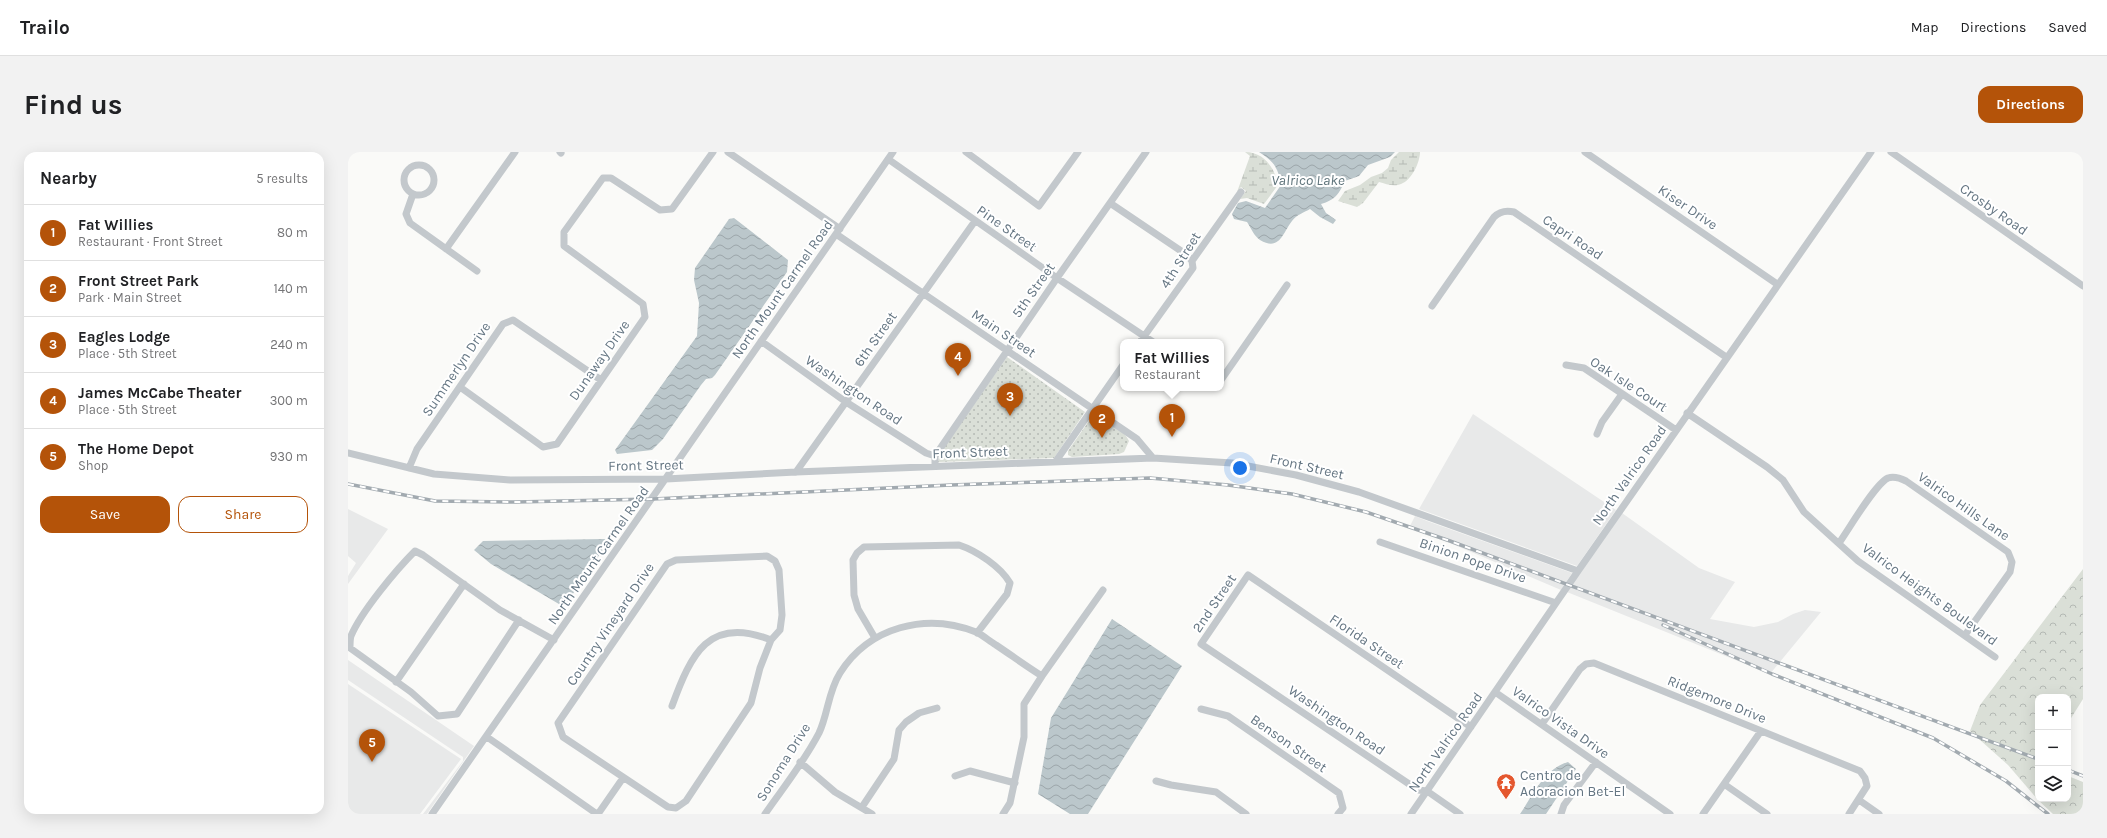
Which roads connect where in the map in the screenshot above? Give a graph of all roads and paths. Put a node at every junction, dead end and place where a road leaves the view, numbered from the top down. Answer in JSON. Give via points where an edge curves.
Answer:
{"nodes":[{"id":1,"x":515,"y":152,"type":"edge"},
{"id":2,"x":713,"y":152,"type":"edge"},
{"id":3,"x":729,"y":152,"type":"edge"},
{"id":4,"x":893,"y":152,"type":"edge"},
{"id":5,"x":966,"y":152,"type":"edge"},
{"id":6,"x":1078,"y":152,"type":"edge"},
{"id":7,"x":1146,"y":152,"type":"edge"},
{"id":8,"x":1585,"y":152,"type":"edge"},
{"id":9,"x":1871,"y":152,"type":"edge"},
{"id":10,"x":1891,"y":152,"type":"edge"},
{"id":11,"x":888,"y":159,"type":"junction"},
{"id":12,"x":1241,"y":192,"type":"dead end"},
{"id":13,"x":413,"y":194,"type":"junction"},
{"id":14,"x":1110,"y":203,"type":"junction"},
{"id":15,"x":975,"y":221,"type":"junction"},
{"id":16,"x":838,"y":231,"type":"junction"},
{"id":17,"x":446,"y":249,"type":"junction"},
{"id":18,"x":1192,"y":261,"type":"junction"},
{"id":19,"x":477,"y":271,"type":"dead end"},
{"id":20,"x":1057,"y":278,"type":"junction"},
{"id":21,"x":1777,"y":284,"type":"junction"},
{"id":22,"x":1287,"y":285,"type":"dead end"},
{"id":23,"x":2083,"y":286,"type":"edge"},
{"id":24,"x":922,"y":293,"type":"junction"},
{"id":25,"x":1432,"y":306,"type":"dead end"},
{"id":26,"x":1142,"y":339,"type":"edge"},
{"id":27,"x":761,"y":341,"type":"junction"},
{"id":28,"x":1007,"y":351,"type":"junction"},
{"id":29,"x":1726,"y":357,"type":"junction"},
{"id":30,"x":1566,"y":364,"type":"dead end"},
{"id":31,"x":1120,"y":369,"type":"edge"},
{"id":32,"x":1224,"y":376,"type":"edge"},
{"id":33,"x":601,"y":380,"type":"junction"},
{"id":34,"x":460,"y":387,"type":"junction"},
{"id":35,"x":1622,"y":394,"type":"junction"},
{"id":36,"x":846,"y":402,"type":"junction"},
{"id":37,"x":1092,"y":409,"type":"junction"},
{"id":38,"x":1687,"y":413,"type":"junction"},
{"id":39,"x":1676,"y":430,"type":"junction"},
{"id":40,"x":1597,"y":434,"type":"dead end"},
{"id":41,"x":348,"y":453,"type":"edge"},
{"id":42,"x":935,"y":456,"type":"junction"},
{"id":43,"x":1153,"y":458,"type":"junction"},
{"id":44,"x":1056,"y":461,"type":"junction"},
{"id":45,"x":935,"y":466,"type":"junction"},
{"id":46,"x":409,"y":468,"type":"junction"},
{"id":47,"x":796,"y":472,"type":"junction"},
{"id":48,"x":666,"y":479,"type":"junction"},
{"id":49,"x":1380,"y":542,"type":"dead end"},
{"id":50,"x":1839,"y":543,"type":"junction"},
{"id":51,"x":1578,"y":571,"type":"junction"},
{"id":52,"x":1248,"y":576,"type":"joint"},
{"id":53,"x":464,"y":584,"type":"junction"},
{"id":54,"x":1103,"y":590,"type":"dead end"},
{"id":55,"x":1556,"y":603,"type":"junction"},
{"id":56,"x":519,"y":620,"type":"junction"},
{"id":57,"x":977,"y":633,"type":"junction"},
{"id":58,"x":1965,"y":635,"type":"junction"},
{"id":59,"x":875,"y":638,"type":"junction"},
{"id":60,"x":554,"y":640,"type":"junction"},
{"id":61,"x":771,"y":640,"type":"junction"},
{"id":62,"x":1201,"y":644,"type":"joint"},
{"id":63,"x":1995,"y":657,"type":"dead end"},
{"id":64,"x":1042,"y":676,"type":"junction"},
{"id":65,"x":396,"y":682,"type":"junction"},
{"id":66,"x":1495,"y":692,"type":"junction"},
{"id":67,"x":672,"y":706,"type":"dead end"},
{"id":68,"x":937,"y":708,"type":"dead end"},
{"id":69,"x":1202,"y":710,"type":"dead end"},
{"id":70,"x":1542,"y":724,"type":"junction"},
{"id":71,"x":1471,"y":727,"type":"junction"},
{"id":72,"x":1761,"y":731,"type":"junction"},
{"id":73,"x":487,"y":737,"type":"junction"},
{"id":74,"x":800,"y":762,"type":"junction"},
{"id":75,"x":1596,"y":762,"type":"junction"},
{"id":76,"x":956,"y":776,"type":"dead end"},
{"id":77,"x":623,"y":778,"type":"junction"},
{"id":78,"x":1156,"y":781,"type":"dead end"},
{"id":79,"x":1015,"y":783,"type":"junction"},
{"id":80,"x":1724,"y":784,"type":"junction"},
{"id":81,"x":1427,"y":791,"type":"junction"},
{"id":82,"x":1859,"y":800,"type":"junction"},
{"id":83,"x":862,"y":808,"type":"junction"},
{"id":84,"x":432,"y":814,"type":"edge"},
{"id":85,"x":598,"y":814,"type":"edge"},
{"id":86,"x":765,"y":814,"type":"edge"},
{"id":87,"x":872,"y":814,"type":"edge"},
{"id":88,"x":1003,"y":814,"type":"edge"},
{"id":89,"x":1246,"y":814,"type":"edge"},
{"id":90,"x":1338,"y":814,"type":"edge"},
{"id":91,"x":1411,"y":814,"type":"edge"},
{"id":92,"x":1460,"y":814,"type":"edge"},
{"id":93,"x":1561,"y":814,"type":"edge"},
{"id":94,"x":1670,"y":814,"type":"edge"},
{"id":95,"x":1703,"y":814,"type":"edge"},
{"id":96,"x":1767,"y":814,"type":"edge"},
{"id":97,"x":1849,"y":814,"type":"edge"},
{"id":98,"x":1880,"y":814,"type":"edge"}],
"edges":[{"from":1,"to":17,"type":"street"},
{"from":2,"to":33,"type":"street","name":"Dunaway Drive","via":[[672,209],[660,210],[612,178],[603,178],[564,232],[564,246],[643,304],[644,317]]},
{"from":3,"to":16,"type":"street","name":"Main Street"},
{"from":4,"to":11,"type":"street","name":"North Mount Carmel Road"},
{"from":5,"to":6,"type":"street","via":[[1039,206]]},
{"from":7,"to":14,"type":"street","name":"5th Street"},
{"from":8,"to":21,"type":"street","name":"Kiser Drive"},
{"from":9,"to":21,"type":"street","name":"North Valrico Road"},
{"from":10,"to":23,"type":"street","name":"Crosby Road"},
{"from":11,"to":15,"type":"street","name":"Pine Street"},
{"from":11,"to":16,"type":"street","name":"North Mount Carmel Road"},
{"from":12,"to":18,"type":"street","name":"4th Street"},
{"from":13,"to":13,"type":"street","via":[[422,195],[431,189],[434,180],[427,167],[412,166],[405,173],[404,183]]},
{"from":13,"to":17,"type":"street","via":[[406,214],[410,223]]},
{"from":14,"to":18,"type":"street","via":[[1187,255]]},
{"from":14,"to":20,"type":"street","name":"5th Street"},
{"from":15,"to":20,"type":"street","name":"Pine Street"},
{"from":15,"to":24,"type":"street","name":"6th Street"},
{"from":16,"to":24,"type":"street","name":"Main Street"},
{"from":16,"to":27,"type":"street","name":"North Mount Carmel Road"},
{"from":17,"to":19,"type":"street"},
{"from":18,"to":26,"type":"street","name":"4th Street","via":[[1193,268]]},
{"from":20,"to":26,"type":"street","name":"Pine Street"},
{"from":20,"to":28,"type":"street","name":"5th Street"},
{"from":21,"to":29,"type":"street","name":"North Valrico Road"},
{"from":22,"to":32,"type":"street"},
{"from":24,"to":28,"type":"street","name":"Main Street"},
{"from":24,"to":36,"type":"street","name":"6th Street"},
{"from":25,"to":29,"type":"street","name":"Capri Road","via":[[1494,217],[1508,210],[1521,216]]},
{"from":27,"to":36,"type":"street","name":"Washington Road"},
{"from":27,"to":48,"type":"street","name":"North Mount Carmel Road"},
{"from":28,"to":37,"type":"street","name":"Main Street"},
{"from":28,"to":42,"type":"street","name":"5th Street"},
{"from":29,"to":38,"type":"street","name":"North Valrico Road"},
{"from":30,"to":35,"type":"street","name":"Oak Isle Court","via":[[1584,368]]},
{"from":31,"to":37,"type":"street"},
{"from":33,"to":34,"type":"street","name":"Summerlyn Drive","via":[[513,320],[503,324]]},
{"from":33,"to":34,"type":"street","name":"Dunaway Drive","via":[[556,444],[543,447]]},
{"from":34,"to":46,"type":"street","name":"Summerlyn Drive","via":[[418,449]]},
{"from":35,"to":39,"type":"street","name":"Oak Isle Court"},
{"from":35,"to":40,"type":"street","via":[[1602,422]]},
{"from":36,"to":42,"type":"street","name":"Washington Road","via":[[926,453]]},
{"from":36,"to":47,"type":"street","name":"6th Street"},
{"from":37,"to":43,"type":"street","name":"Main Street","via":[[1137,439]]},
{"from":37,"to":44,"type":"street"},
{"from":38,"to":39,"type":"street","name":"North Valrico Road"},
{"from":38,"to":50,"type":"street","name":"Valrico Heights Boulevard","via":[[1783,480],[1804,512]]},
{"from":39,"to":51,"type":"street","name":"North Valrico Road"},
{"from":41,"to":46,"type":"street","name":"Front Street"},
{"from":42,"to":45,"type":"street"},
{"from":43,"to":44,"type":"street","name":"Front Street"},
{"from":43,"to":51,"type":"street","name":"Front Street","via":[[1232,464],[1296,475],[1366,494]]},
{"from":44,"to":45,"type":"street","name":"Front Street"},
{"from":45,"to":47,"type":"street","name":"Front Street"},
{"from":46,"to":48,"type":"street","name":"Front Street","via":[[434,474],[510,480]]},
{"from":47,"to":48,"type":"street","name":"Front Street"},
{"from":48,"to":60,"type":"street","name":"North Mount Carmel Road"},
{"from":49,"to":55,"type":"street","name":"Binion Pope Drive"},
{"from":50,"to":58,"type":"street","name":"Valrico Heights Boulevard","via":[[1858,561]]},
{"from":50,"to":58,"type":"street","name":"Valrico Hills Lane","via":[[1880,485],[1890,477],[1906,481],[2008,552],[2012,562],[2010,572]]},
{"from":51,"to":55,"type":"street","name":"North Valrico Road"},
{"from":52,"to":62,"type":"street","name":"2nd Street"},
{"from":52,"to":71,"type":"street","name":"Florida Street"},
{"from":53,"to":56,"type":"street","via":[[500,610]]},
{"from":53,"to":65,"type":"street"},
{"from":53,"to":65,"type":"street","via":[[415,552],[398,567],[363,616],[351,637],[350,648]]},
{"from":54,"to":64,"type":"street"},
{"from":55,"to":66,"type":"street","name":"North Valrico Road"},
{"from":56,"to":60,"type":"street"},
{"from":56,"to":65,"type":"street","via":[[457,714],[438,716]]},
{"from":57,"to":59,"type":"street","name":"Sonoma Drive","via":[[951,624],[925,622],[898,627]]},
{"from":57,"to":59,"type":"street","via":[[1007,594],[1010,583],[1005,574],[968,548],[959,545],[864,547],[856,552],[853,560],[854,595],[858,609]]},
{"from":57,"to":64,"type":"street","name":"Sonoma Drive"},
{"from":58,"to":63,"type":"street","name":"Valrico Heights Boulevard"},
{"from":59,"to":74,"type":"street","name":"Sonoma Drive","via":[[855,653],[840,673],[830,694],[819,732]]},
{"from":60,"to":73,"type":"street","name":"North Mount Carmel Road"},
{"from":61,"to":67,"type":"street","via":[[752,633],[723,633],[710,639],[700,648],[681,682]]},
{"from":61,"to":77,"type":"street","name":"Country Vineyard Drive","via":[[760,668],[751,703],[686,801],[676,808],[668,807]]},
{"from":61,"to":77,"type":"street","name":"Country Vineyard Drive","via":[[780,630],[782,615],[779,570],[774,561],[767,556],[676,560],[667,564],[558,723],[563,737]]},
{"from":62,"to":81,"type":"street","name":"Washington Road","via":[[1418,790]]},
{"from":64,"to":79,"type":"street","via":[[1024,704],[1024,737]]},
{"from":66,"to":70,"type":"street","name":"Valrico Vista Drive"},
{"from":66,"to":71,"type":"street","name":"North Valrico Road"},
{"from":68,"to":83,"type":"street","via":[[919,713],[899,730],[894,759]]},
{"from":69,"to":90,"type":"street","name":"Benson Street","via":[[1228,716],[1339,793],[1343,808]]},
{"from":70,"to":72,"type":"street","name":"Ridgemore Drive","via":[[1580,669],[1594,662]]},
{"from":70,"to":75,"type":"street","name":"Valrico Vista Drive"},
{"from":71,"to":81,"type":"street","name":"North Valrico Road"},
{"from":72,"to":80,"type":"street"},
{"from":72,"to":82,"type":"street","name":"Ridgemore Drive","via":[[1860,771],[1866,778],[1867,786]]},
{"from":73,"to":84,"type":"street","name":"North Mount Carmel Road"},
{"from":73,"to":85,"type":"street"},
{"from":74,"to":83,"type":"street","via":[[835,792]]},
{"from":74,"to":86,"type":"street","name":"Sonoma Drive"},
{"from":75,"to":93,"type":"street","via":[[1564,805]]},
{"from":75,"to":94,"type":"street","name":"Valrico Vista Drive"},
{"from":76,"to":79,"type":"street","via":[[970,771]]},
{"from":77,"to":85,"type":"street"},
{"from":78,"to":89,"type":"street","via":[[1216,792]]},
{"from":79,"to":88,"type":"street","via":[[1010,803]]},
{"from":80,"to":95,"type":"street"},
{"from":80,"to":96,"type":"street"},
{"from":81,"to":91,"type":"street","name":"North Valrico Road"},
{"from":81,"to":92,"type":"street","name":"Washington Road"},
{"from":82,"to":97,"type":"street","name":"Ridgemore Drive"},
{"from":82,"to":98,"type":"street"},
{"from":83,"to":87,"type":"street"}]}
